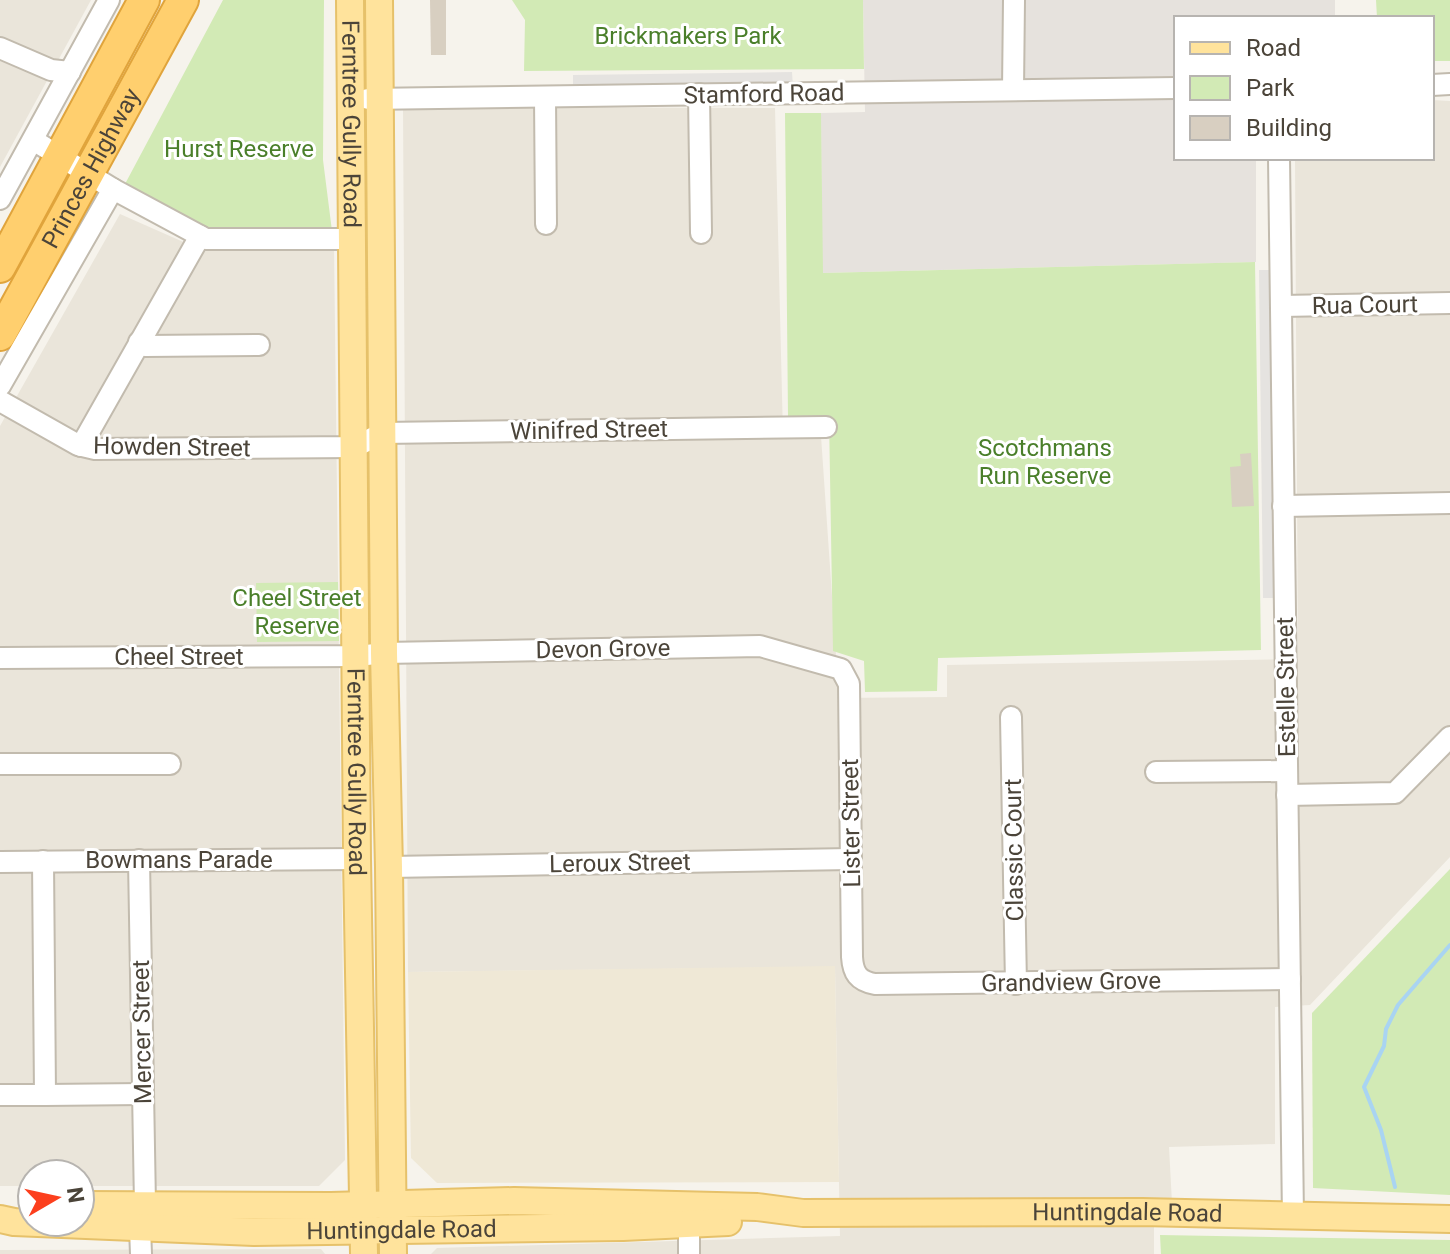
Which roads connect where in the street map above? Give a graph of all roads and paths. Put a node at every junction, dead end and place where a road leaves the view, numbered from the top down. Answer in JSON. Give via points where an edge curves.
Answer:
{"nodes":[{"id":1,"x":109,"y":0,"type":"edge"},
{"id":2,"x":144,"y":0,"type":"edge"},
{"id":3,"x":183,"y":0,"type":"edge"},
{"id":4,"x":350,"y":0,"type":"edge"},
{"id":5,"x":379,"y":0,"type":"edge"},
{"id":6,"x":1014,"y":0,"type":"edge"},
{"id":7,"x":0,"y":48,"type":"edge"},
{"id":8,"x":21,"y":58,"type":"junction"},
{"id":9,"x":70,"y":72,"type":"junction"},
{"id":10,"x":1174,"y":88,"type":"edge"},
{"id":11,"x":1013,"y":90,"type":"junction"},
{"id":12,"x":60,"y":92,"type":"junction"},
{"id":13,"x":699,"y":94,"type":"junction"},
{"id":14,"x":545,"y":97,"type":"junction"},
{"id":15,"x":352,"y":99,"type":"junction"},
{"id":16,"x":380,"y":99,"type":"junction"},
{"id":17,"x":33,"y":140,"type":"junction"},
{"id":18,"x":61,"y":157,"type":"junction"},
{"id":19,"x":1279,"y":160,"type":"edge"},
{"id":20,"x":101,"y":182,"type":"junction"},
{"id":21,"x":0,"y":199,"type":"edge"},
{"id":22,"x":546,"y":224,"type":"dead end"},
{"id":23,"x":701,"y":233,"type":"dead end"},
{"id":24,"x":200,"y":236,"type":"junction"},
{"id":25,"x":353,"y":239,"type":"junction"},
{"id":26,"x":0,"y":267,"type":"edge"},
{"id":27,"x":1450,"y":303,"type":"edge"},
{"id":28,"x":1281,"y":306,"type":"junction"},
{"id":29,"x":0,"y":335,"type":"edge"},
{"id":30,"x":139,"y":342,"type":"junction"},
{"id":31,"x":259,"y":345,"type":"dead end"},
{"id":32,"x":0,"y":386,"type":"edge"},
{"id":33,"x":0,"y":401,"type":"edge"},
{"id":34,"x":826,"y":427,"type":"dead end"},
{"id":35,"x":382,"y":433,"type":"junction"},
{"id":36,"x":81,"y":446,"type":"junction"},
{"id":37,"x":355,"y":447,"type":"junction"},
{"id":38,"x":1450,"y":503,"type":"edge"},
{"id":39,"x":1283,"y":506,"type":"junction"},
{"id":40,"x":384,"y":653,"type":"junction"},
{"id":41,"x":358,"y":656,"type":"junction"},
{"id":42,"x":0,"y":658,"type":"edge"},
{"id":43,"x":843,"y":672,"type":"joint"},
{"id":44,"x":1011,"y":717,"type":"dead end"},
{"id":45,"x":1450,"y":737,"type":"edge"},
{"id":46,"x":0,"y":764,"type":"edge"},
{"id":47,"x":170,"y":764,"type":"dead end"},
{"id":48,"x":1287,"y":771,"type":"junction"},
{"id":49,"x":1156,"y":772,"type":"dead end"},
{"id":50,"x":1287,"y":795,"type":"junction"},
{"id":51,"x":357,"y":859,"type":"junction"},
{"id":52,"x":851,"y":859,"type":"junction"},
{"id":53,"x":139,"y":860,"type":"junction"},
{"id":54,"x":43,"y":861,"type":"junction"},
{"id":55,"x":0,"y":862,"type":"edge"},
{"id":56,"x":389,"y":867,"type":"junction"},
{"id":57,"x":856,"y":975,"type":"joint"},
{"id":58,"x":1290,"y":979,"type":"junction"},
{"id":59,"x":1016,"y":984,"type":"junction"},
{"id":60,"x":143,"y":1094,"type":"junction"},
{"id":61,"x":0,"y":1095,"type":"edge"},
{"id":62,"x":45,"y":1095,"type":"junction"},
{"id":63,"x":96,"y":1211,"type":"edge"},
{"id":64,"x":689,"y":1214,"type":"junction"},
{"id":65,"x":1293,"y":1217,"type":"junction"},
{"id":66,"x":0,"y":1219,"type":"edge"},
{"id":67,"x":1450,"y":1219,"type":"edge"},
{"id":68,"x":393,"y":1228,"type":"edge"},
{"id":69,"x":142,"y":1229,"type":"edge"},
{"id":70,"x":363,"y":1229,"type":"edge"},
{"id":71,"x":689,"y":1254,"type":"edge"}],
"edges":[{"from":1,"to":9,"type":"street"},
{"from":2,"to":18,"type":"highway","name":"Princes Highway"},
{"from":3,"to":20,"type":"highway","name":"Princes Highway"},
{"from":4,"to":15,"type":"main road","name":"Ferntree Gully Road"},
{"from":5,"to":16,"type":"main road","name":"Ferntree Gully Road"},
{"from":6,"to":11,"type":"street"},
{"from":7,"to":8,"type":"street"},
{"from":8,"to":9,"type":"street"},
{"from":8,"to":12,"type":"street"},
{"from":9,"to":12,"type":"street"},
{"from":10,"to":11,"type":"street","name":"Stamford Road"},
{"from":11,"to":13,"type":"street","name":"Stamford Road"},
{"from":12,"to":17,"type":"street"},
{"from":13,"to":14,"type":"street","name":"Stamford Road"},
{"from":13,"to":23,"type":"street"},
{"from":14,"to":16,"type":"street","name":"Stamford Road"},
{"from":14,"to":22,"type":"street"},
{"from":15,"to":16,"type":"street","name":"Stamford Road"},
{"from":15,"to":25,"type":"main road","name":"Ferntree Gully Road"},
{"from":16,"to":35,"type":"main road","name":"Ferntree Gully Road"},
{"from":17,"to":18,"type":"street"},
{"from":17,"to":21,"type":"street"},
{"from":18,"to":20,"type":"street"},
{"from":18,"to":26,"type":"highway","name":"Princes Highway"},
{"from":19,"to":28,"type":"street","name":"Estelle Street"},
{"from":20,"to":24,"type":"street"},
{"from":20,"to":29,"type":"highway","name":"Princes Highway"},
{"from":20,"to":32,"type":"street"},
{"from":24,"to":25,"type":"street","via":[[218,241]]},
{"from":24,"to":30,"type":"street"},
{"from":25,"to":37,"type":"main road","name":"Ferntree Gully Road"},
{"from":27,"to":28,"type":"street","name":"Rua Court"},
{"from":28,"to":39,"type":"street","name":"Estelle Street"},
{"from":30,"to":31,"type":"street"},
{"from":30,"to":36,"type":"street"},
{"from":33,"to":36,"type":"street","name":"Howden Street"},
{"from":34,"to":35,"type":"street","name":"Winifred Street"},
{"from":35,"to":37,"type":"street","name":"Winifred Street"},
{"from":35,"to":40,"type":"main road","name":"Ferntree Gully Road"},
{"from":36,"to":37,"type":"street","name":"Howden Street"},
{"from":37,"to":41,"type":"main road","name":"Ferntree Gully Road"},
{"from":38,"to":39,"type":"street"},
{"from":39,"to":48,"type":"street","name":"Estelle Street"},
{"from":40,"to":41,"type":"street","name":"Devon Grove"},
{"from":40,"to":43,"type":"street","name":"Devon Grove","via":[[760,646]]},
{"from":40,"to":56,"type":"main road","name":"Ferntree Gully Road"},
{"from":41,"to":42,"type":"street","name":"Cheel Street"},
{"from":41,"to":51,"type":"main road","name":"Ferntree Gully Road"},
{"from":43,"to":52,"type":"street","name":"Lister Street","via":[[850,694]]},
{"from":44,"to":59,"type":"street","name":"Classic Court"},
{"from":45,"to":50,"type":"street","via":[[1395,793]]},
{"from":46,"to":47,"type":"street"},
{"from":48,"to":49,"type":"street"},
{"from":48,"to":50,"type":"street","name":"Estelle Street"},
{"from":50,"to":58,"type":"street","name":"Estelle Street"},
{"from":51,"to":53,"type":"street","name":"Bowmans Parade"},
{"from":51,"to":70,"type":"main road","name":"Ferntree Gully Road"},
{"from":52,"to":56,"type":"street","name":"Leroux Street"},
{"from":52,"to":57,"type":"street","name":"Lister Street"},
{"from":53,"to":54,"type":"street","name":"Bowmans Parade"},
{"from":53,"to":60,"type":"street","name":"Mercer Street"},
{"from":54,"to":55,"type":"street","name":"Bowmans Parade"},
{"from":54,"to":62,"type":"street"},
{"from":56,"to":68,"type":"main road","name":"Ferntree Gully Road"},
{"from":57,"to":59,"type":"street","name":"Grandview Grove","via":[[875,984]]},
{"from":58,"to":59,"type":"street","name":"Grandview Grove"},
{"from":58,"to":65,"type":"street","name":"Estelle Street"},
{"from":60,"to":62,"type":"street"},
{"from":60,"to":69,"type":"street","name":"Mercer Street"},
{"from":61,"to":62,"type":"street"},
{"from":63,"to":69,"type":"main road","name":"Huntingdale Road"},
{"from":64,"to":65,"type":"main road","name":"Huntingdale Road","via":[[771,1220],[803,1213]]},
{"from":64,"to":68,"type":"main road","name":"Huntingdale Road"},
{"from":64,"to":71,"type":"street"},
{"from":65,"to":67,"type":"main road","name":"Huntingdale Road"},
{"from":66,"to":69,"type":"main road","name":"Huntingdale Road"},
{"from":68,"to":70,"type":"main road","name":"Huntingdale Road"},
{"from":69,"to":70,"type":"main road","name":"Huntingdale Road"}]}
